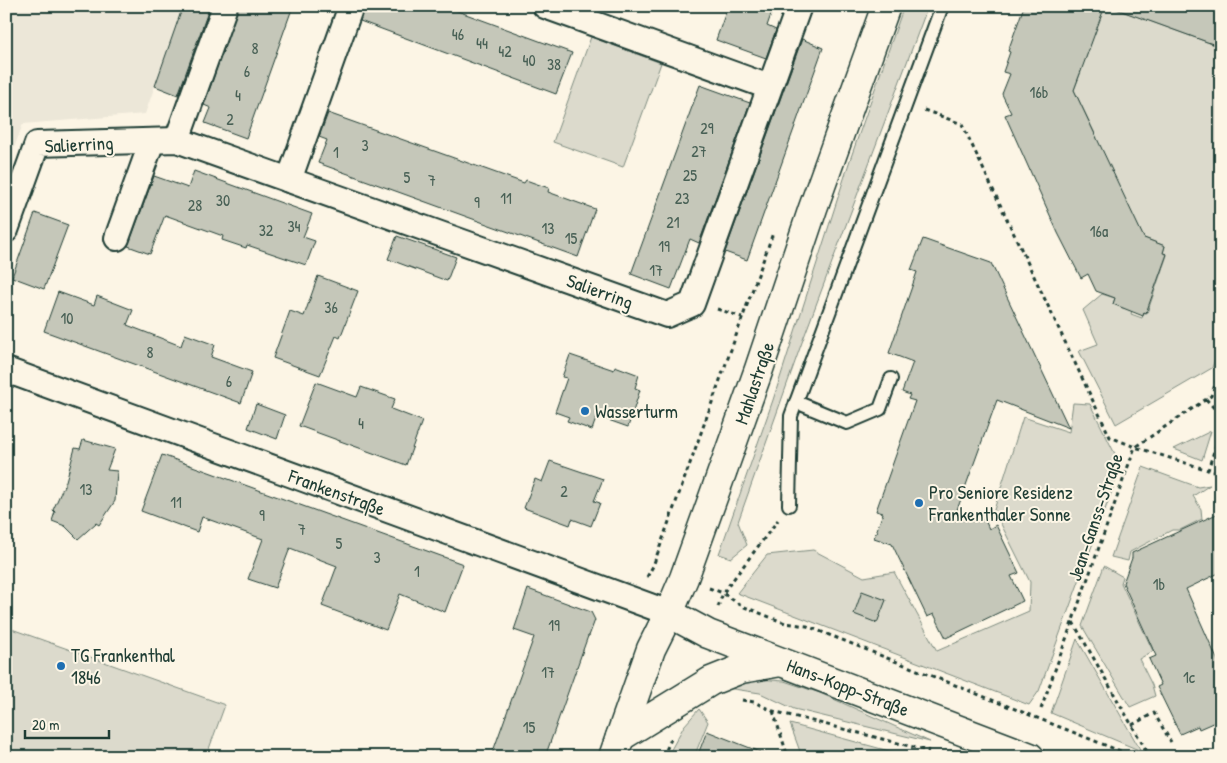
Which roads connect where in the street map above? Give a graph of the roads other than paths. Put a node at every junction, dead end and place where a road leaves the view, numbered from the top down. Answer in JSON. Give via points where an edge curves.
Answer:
{"nodes":[{"id":1,"x":225,"y":6,"type":"edge"},
{"id":2,"x":351,"y":6,"type":"edge"},
{"id":3,"x":545,"y":6,"type":"edge"},
{"id":4,"x":799,"y":6,"type":"edge"},
{"id":5,"x":886,"y":6,"type":"edge"},
{"id":6,"x":942,"y":6,"type":"edge"},
{"id":7,"x":769,"y":87,"type":"junction"},
{"id":8,"x":177,"y":140,"type":"junction"},
{"id":9,"x":152,"y":141,"type":"junction"},
{"id":10,"x":289,"y":180,"type":"junction"},
{"id":11,"x":6,"y":230,"type":"edge"},
{"id":12,"x":117,"y":238,"type":"dead end"},
{"id":13,"x":6,"y":370,"type":"edge"},
{"id":14,"x":891,"y":379,"type":"dead end"},
{"id":15,"x":796,"y":402,"type":"junction"},
{"id":16,"x":789,"y":505,"type":"road end"},
{"id":17,"x":669,"y":612,"type":"junction"},
{"id":18,"x":781,"y":662,"type":"junction"},
{"id":19,"x":617,"y":747,"type":"edge"},
{"id":20,"x":1030,"y":757,"type":"edge"}],
"edges":[{"from":1,"to":8,"type":"street"},
{"from":2,"to":10,"type":"street"},
{"from":3,"to":7,"type":"street"},
{"from":4,"to":7,"type":"street","name":"Salierring"},
{"from":5,"to":17,"type":"main road","name":"Mahlastraße","via":[[727,460]]},
{"from":6,"to":15,"type":"lane"},
{"from":7,"to":10,"type":"street","name":"Salierring","via":[[692,304],[667,315]]},
{"from":8,"to":9,"type":"street","name":"Salierring"},
{"from":8,"to":10,"type":"street","name":"Salierring"},
{"from":9,"to":11,"type":"street","name":"Salierring","via":[[37,144]]},
{"from":9,"to":12,"type":"street"},
{"from":13,"to":17,"type":"street","name":"Frankenstraße"},
{"from":14,"to":15,"type":"lane","via":[[880,409],[847,423]]},
{"from":15,"to":16,"type":"lane","via":[[791,416]]},
{"from":17,"to":18,"type":"main road","name":"Hans-Kopp-Straße","via":[[708,634]]},
{"from":17,"to":19,"type":"main road","name":"Mahlastraße","via":[[651,649]]},
{"from":18,"to":19,"type":"main road","via":[[741,669],[711,681]]},
{"from":18,"to":20,"type":"main road","name":"Hans-Kopp-Straße"}]}
